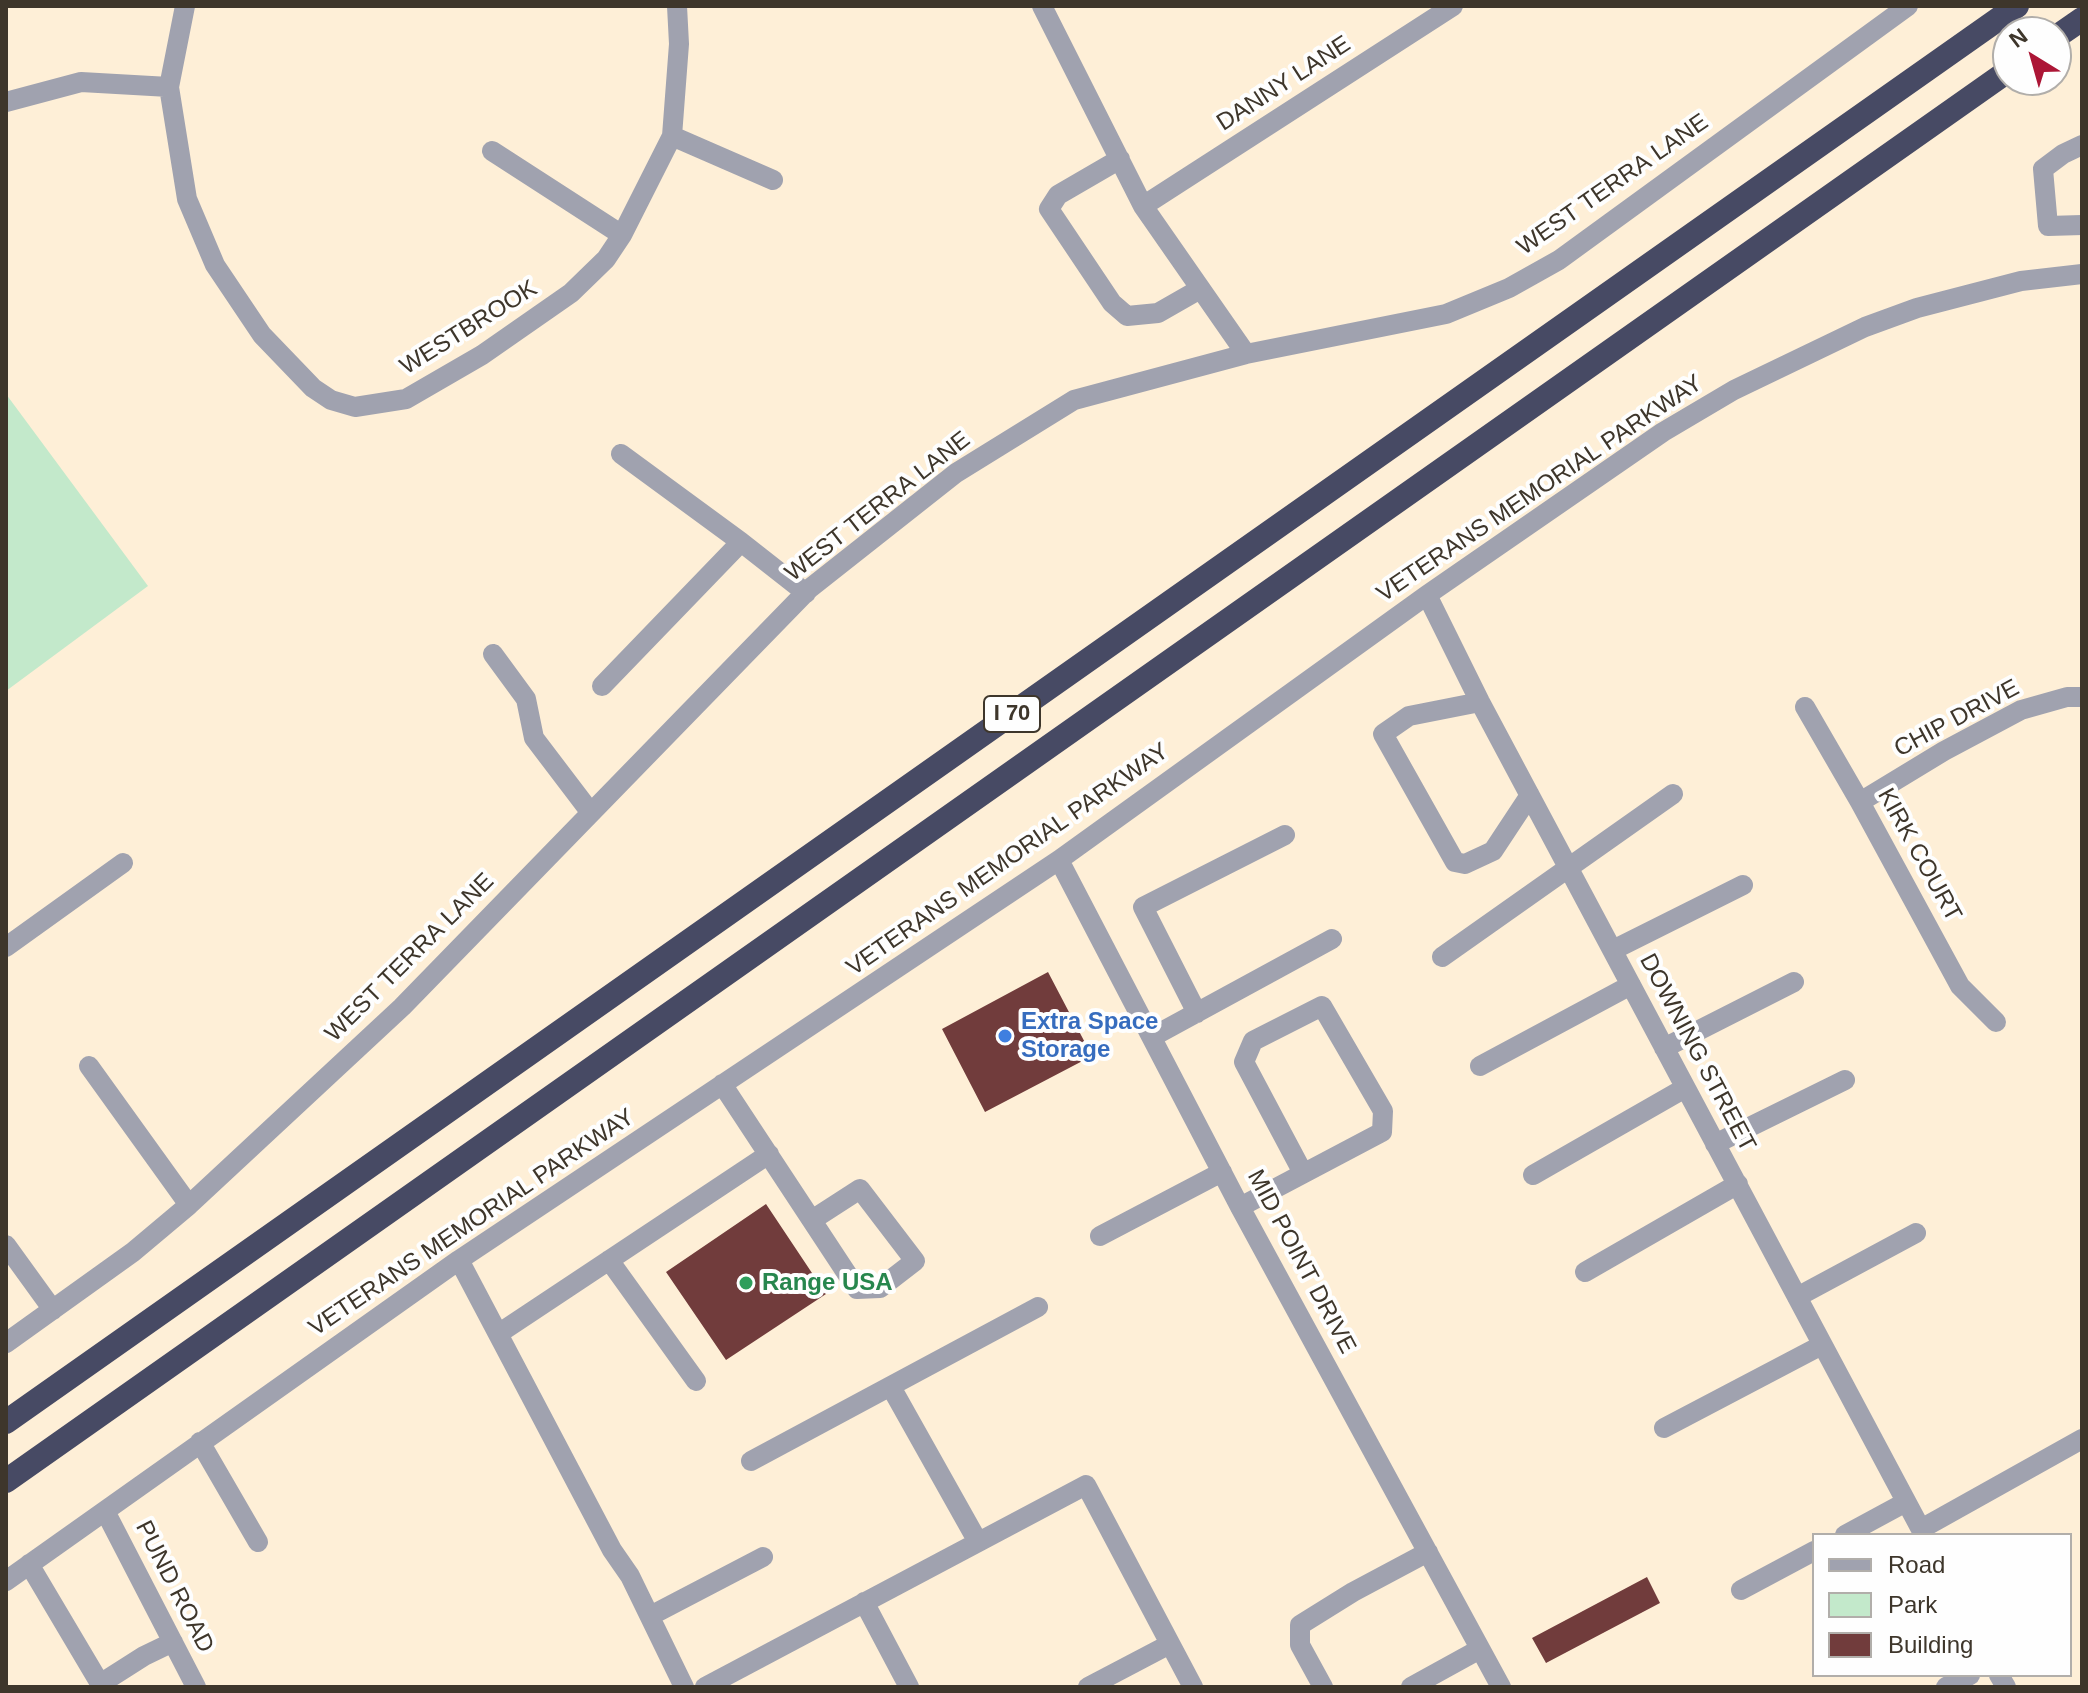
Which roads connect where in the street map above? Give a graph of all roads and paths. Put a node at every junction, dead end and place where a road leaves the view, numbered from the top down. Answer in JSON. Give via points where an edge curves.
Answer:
{"nodes":[{"id":1,"x":185,"y":6,"type":"edge"},
{"id":2,"x":677,"y":6,"type":"edge"},
{"id":3,"x":1042,"y":6,"type":"edge"},
{"id":4,"x":1453,"y":6,"type":"edge"},
{"id":5,"x":1908,"y":6,"type":"edge"},
{"id":6,"x":2017,"y":6,"type":"edge"},
{"id":7,"x":1992,"y":82,"type":"edge"},
{"id":8,"x":169,"y":87,"type":"junction"},
{"id":9,"x":6,"y":102,"type":"edge"},
{"id":10,"x":672,"y":136,"type":"junction"},
{"id":11,"x":2081,"y":145,"type":"edge"},
{"id":12,"x":492,"y":151,"type":"dead end"},
{"id":13,"x":1120,"y":159,"type":"junction"},
{"id":14,"x":773,"y":180,"type":"dead end"},
{"id":15,"x":1143,"y":206,"type":"junction"},
{"id":16,"x":2082,"y":225,"type":"edge"},
{"id":17,"x":622,"y":235,"type":"junction"},
{"id":18,"x":2082,"y":274,"type":"edge"},
{"id":19,"x":1200,"y":289,"type":"junction"},
{"id":20,"x":1246,"y":354,"type":"junction"},
{"id":21,"x":621,"y":454,"type":"dead end"},
{"id":22,"x":741,"y":542,"type":"junction"},
{"id":23,"x":806,"y":593,"type":"junction"},
{"id":24,"x":1427,"y":595,"type":"junction"},
{"id":25,"x":493,"y":654,"type":"dead end"},
{"id":26,"x":602,"y":686,"type":"dead end"},
{"id":27,"x":2082,"y":697,"type":"edge"},
{"id":28,"x":1480,"y":702,"type":"junction"},
{"id":29,"x":1805,"y":707,"type":"dead end"},
{"id":30,"x":1673,"y":794,"type":"dead end"},
{"id":31,"x":1530,"y":795,"type":"junction"},
{"id":32,"x":1860,"y":802,"type":"junction"},
{"id":33,"x":591,"y":813,"type":"junction"},
{"id":34,"x":1285,"y":835,"type":"dead end"},
{"id":35,"x":1059,"y":860,"type":"junction"},
{"id":36,"x":123,"y":863,"type":"dead end"},
{"id":37,"x":1569,"y":869,"type":"junction"},
{"id":38,"x":1743,"y":885,"type":"dead end"},
{"id":39,"x":1332,"y":939,"type":"dead end"},
{"id":40,"x":6,"y":947,"type":"edge"},
{"id":41,"x":1613,"y":950,"type":"junction"},
{"id":42,"x":1442,"y":957,"type":"dead end"},
{"id":43,"x":1794,"y":982,"type":"dead end"},
{"id":44,"x":1631,"y":985,"type":"junction"},
{"id":45,"x":1197,"y":1013,"type":"junction"},
{"id":46,"x":1996,"y":1022,"type":"dead end"},
{"id":47,"x":1152,"y":1037,"type":"junction"},
{"id":48,"x":1664,"y":1048,"type":"junction"},
{"id":49,"x":89,"y":1066,"type":"dead end"},
{"id":50,"x":1480,"y":1066,"type":"dead end"},
{"id":51,"x":1845,"y":1080,"type":"dead end"},
{"id":52,"x":722,"y":1084,"type":"junction"},
{"id":53,"x":1685,"y":1088,"type":"junction"},
{"id":54,"x":1715,"y":1144,"type":"junction"},
{"id":55,"x":769,"y":1154,"type":"junction"},
{"id":56,"x":1222,"y":1172,"type":"junction"},
{"id":57,"x":1303,"y":1173,"type":"junction"},
{"id":58,"x":1533,"y":1175,"type":"dead end"},
{"id":59,"x":1738,"y":1184,"type":"junction"},
{"id":60,"x":189,"y":1205,"type":"junction"},
{"id":61,"x":1240,"y":1207,"type":"junction"},
{"id":62,"x":812,"y":1220,"type":"junction"},
{"id":63,"x":1916,"y":1233,"type":"dead end"},
{"id":64,"x":1100,"y":1236,"type":"dead end"},
{"id":65,"x":6,"y":1245,"type":"edge"},
{"id":66,"x":459,"y":1260,"type":"junction"},
{"id":67,"x":609,"y":1260,"type":"junction"},
{"id":68,"x":1585,"y":1272,"type":"dead end"},
{"id":69,"x":1797,"y":1297,"type":"junction"},
{"id":70,"x":1038,"y":1307,"type":"dead end"},
{"id":71,"x":53,"y":1310,"type":"junction"},
{"id":72,"x":498,"y":1334,"type":"junction"},
{"id":73,"x":6,"y":1343,"type":"edge"},
{"id":74,"x":1822,"y":1345,"type":"junction"},
{"id":75,"x":696,"y":1381,"type":"dead end"},
{"id":76,"x":891,"y":1387,"type":"junction"},
{"id":77,"x":6,"y":1422,"type":"edge"},
{"id":78,"x":1664,"y":1428,"type":"dead end"},
{"id":79,"x":2082,"y":1439,"type":"edge"},
{"id":80,"x":200,"y":1442,"type":"junction"},
{"id":81,"x":751,"y":1461,"type":"dead end"},
{"id":82,"x":6,"y":1481,"type":"edge"},
{"id":83,"x":1906,"y":1502,"type":"junction"},
{"id":84,"x":105,"y":1511,"type":"junction"},
{"id":85,"x":1922,"y":1532,"type":"edge"},
{"id":86,"x":1849,"y":1533,"type":"edge"},
{"id":87,"x":258,"y":1542,"type":"dead end"},
{"id":88,"x":978,"y":1542,"type":"junction"},
{"id":89,"x":1428,"y":1552,"type":"junction"},
{"id":90,"x":1812,"y":1552,"type":"edge"},
{"id":91,"x":763,"y":1557,"type":"dead end"},
{"id":92,"x":29,"y":1564,"type":"junction"},
{"id":93,"x":6,"y":1581,"type":"edge"},
{"id":94,"x":1741,"y":1590,"type":"dead end"},
{"id":95,"x":864,"y":1602,"type":"junction"},
{"id":96,"x":650,"y":1616,"type":"junction"},
{"id":97,"x":173,"y":1642,"type":"junction"},
{"id":98,"x":1170,"y":1644,"type":"junction"},
{"id":99,"x":1480,"y":1649,"type":"junction"},
{"id":100,"x":1966,"y":1677,"type":"edge"},
{"id":101,"x":101,"y":1685,"type":"edge"},
{"id":102,"x":196,"y":1687,"type":"edge"},
{"id":103,"x":684,"y":1687,"type":"edge"},
{"id":104,"x":705,"y":1687,"type":"edge"},
{"id":105,"x":909,"y":1687,"type":"edge"},
{"id":106,"x":1088,"y":1687,"type":"edge"},
{"id":107,"x":1193,"y":1687,"type":"edge"},
{"id":108,"x":1323,"y":1687,"type":"edge"},
{"id":109,"x":1411,"y":1687,"type":"edge"},
{"id":110,"x":1501,"y":1687,"type":"edge"},
{"id":111,"x":1946,"y":1687,"type":"edge"}],
"edges":[{"from":1,"to":8,"type":"street","name":"WESTBROOK"},
{"from":2,"to":10,"type":"street"},
{"from":3,"to":13,"type":"street"},
{"from":4,"to":15,"type":"street","name":"DANNY LANE"},
{"from":5,"to":20,"type":"street","name":"WEST TERRA LANE","via":[[1559,260],[1509,288],[1446,314]]},
{"from":6,"to":77,"type":"highway","number":"I 70"},
{"from":7,"to":82,"type":"highway","number":"I 70"},
{"from":8,"to":9,"type":"street","via":[[81,82]]},
{"from":8,"to":17,"type":"street","name":"WESTBROOK","via":[[187,199],[215,265],[262,335],[331,400],[355,407],[406,399],[517,333],[571,293]]},
{"from":10,"to":14,"type":"street"},
{"from":10,"to":17,"type":"street","name":"WESTBROOK"},
{"from":11,"to":16,"type":"street","via":[[2043,169],[2048,226]]},
{"from":12,"to":17,"type":"street"},
{"from":13,"to":15,"type":"street"},
{"from":13,"to":19,"type":"street","via":[[1058,195],[1049,209],[1112,303],[1127,316],[1158,313]]},
{"from":15,"to":19,"type":"street"},
{"from":18,"to":24,"type":"street","name":"VETERANS MEMORIAL PARKWAY","via":[[2021,281],[1917,308],[1822,346],[1663,432]]},
{"from":19,"to":20,"type":"street"},
{"from":20,"to":23,"type":"street","name":"WEST TERRA LANE","via":[[1074,400],[956,473]]},
{"from":21,"to":22,"type":"street"},
{"from":22,"to":23,"type":"street"},
{"from":22,"to":26,"type":"street"},
{"from":23,"to":33,"type":"street","name":"WEST TERRA LANE"},
{"from":24,"to":28,"type":"street","name":"DOWNING STREET"},
{"from":24,"to":35,"type":"street","name":"VETERANS MEMORIAL PARKWAY"},
{"from":25,"to":33,"type":"street","via":[[526,699],[534,738]]},
{"from":27,"to":32,"type":"street","name":"CHIP DRIVE","via":[[2021,710]]},
{"from":28,"to":31,"type":"street","name":"DOWNING STREET"},
{"from":28,"to":31,"type":"street","via":[[1409,716],[1383,734],[1455,862],[1465,864],[1493,851]]},
{"from":29,"to":32,"type":"street","name":"KIRK COURT"},
{"from":30,"to":37,"type":"street"},
{"from":31,"to":37,"type":"street","name":"DOWNING STREET"},
{"from":32,"to":46,"type":"street","name":"KIRK COURT","via":[[1960,986]]},
{"from":33,"to":60,"type":"street","name":"WEST TERRA LANE","via":[[402,1007]]},
{"from":34,"to":45,"type":"street","via":[[1143,907]]},
{"from":35,"to":47,"type":"street","name":"MID POINT DRIVE"},
{"from":35,"to":52,"type":"street","name":"VETERANS MEMORIAL PARKWAY"},
{"from":36,"to":40,"type":"street"},
{"from":37,"to":41,"type":"street","name":"DOWNING STREET"},
{"from":37,"to":42,"type":"street"},
{"from":38,"to":41,"type":"street"},
{"from":39,"to":45,"type":"street"},
{"from":41,"to":44,"type":"street","name":"DOWNING STREET"},
{"from":43,"to":48,"type":"street"},
{"from":44,"to":48,"type":"street","name":"DOWNING STREET"},
{"from":44,"to":50,"type":"street"},
{"from":45,"to":47,"type":"street"},
{"from":47,"to":56,"type":"street","name":"MID POINT DRIVE"},
{"from":48,"to":53,"type":"street","name":"DOWNING STREET"},
{"from":49,"to":60,"type":"street"},
{"from":51,"to":54,"type":"street"},
{"from":52,"to":55,"type":"street"},
{"from":52,"to":66,"type":"street","name":"VETERANS MEMORIAL PARKWAY"},
{"from":53,"to":54,"type":"street","name":"DOWNING STREET"},
{"from":53,"to":58,"type":"street"},
{"from":54,"to":59,"type":"street","name":"DOWNING STREET"},
{"from":55,"to":62,"type":"street"},
{"from":55,"to":67,"type":"street"},
{"from":56,"to":61,"type":"street","name":"MID POINT DRIVE"},
{"from":56,"to":64,"type":"street"},
{"from":57,"to":57,"type":"street","via":[[1382,1132],[1383,1111],[1322,1006],[1253,1041],[1244,1062]]},
{"from":57,"to":61,"type":"street"},
{"from":59,"to":68,"type":"street"},
{"from":59,"to":69,"type":"street","name":"DOWNING STREET"},
{"from":60,"to":71,"type":"street","name":"WEST TERRA LANE"},
{"from":61,"to":89,"type":"street","name":"MID POINT DRIVE"},
{"from":62,"to":62,"type":"street","via":[[857,1289],[880,1288],[915,1261],[860,1189]]},
{"from":63,"to":69,"type":"street"},
{"from":65,"to":71,"type":"street"},
{"from":66,"to":72,"type":"street"},
{"from":66,"to":80,"type":"street","name":"VETERANS MEMORIAL PARKWAY"},
{"from":67,"to":72,"type":"street"},
{"from":67,"to":75,"type":"street"},
{"from":69,"to":74,"type":"street","name":"DOWNING STREET"},
{"from":70,"to":76,"type":"street"},
{"from":71,"to":73,"type":"street","name":"WEST TERRA LANE"},
{"from":72,"to":96,"type":"street"},
{"from":74,"to":78,"type":"street"},
{"from":74,"to":83,"type":"street","name":"DOWNING STREET"},
{"from":76,"to":81,"type":"street"},
{"from":76,"to":88,"type":"street"},
{"from":79,"to":85,"type":"street"},
{"from":80,"to":84,"type":"street","name":"VETERANS MEMORIAL PARKWAY"},
{"from":80,"to":87,"type":"street"},
{"from":83,"to":85,"type":"street","name":"DOWNING STREET"},
{"from":83,"to":86,"type":"street"},
{"from":84,"to":92,"type":"street","name":"VETERANS MEMORIAL PARKWAY"},
{"from":84,"to":97,"type":"street","name":"PUND ROAD"},
{"from":88,"to":95,"type":"street"},
{"from":88,"to":98,"type":"street","via":[[1086,1485]]},
{"from":89,"to":99,"type":"street","name":"MID POINT DRIVE"},
{"from":89,"to":108,"type":"street","via":[[1300,1625],[1300,1645]]},
{"from":90,"to":94,"type":"street"},
{"from":91,"to":96,"type":"street"},
{"from":92,"to":93,"type":"street","name":"VETERANS MEMORIAL PARKWAY"},
{"from":92,"to":101,"type":"street"},
{"from":95,"to":104,"type":"street"},
{"from":95,"to":105,"type":"street"},
{"from":96,"to":103,"type":"street"},
{"from":97,"to":101,"type":"street"},
{"from":97,"to":102,"type":"street","name":"PUND ROAD"},
{"from":98,"to":106,"type":"street"},
{"from":98,"to":107,"type":"street"},
{"from":99,"to":109,"type":"street"},
{"from":99,"to":110,"type":"street","name":"MID POINT DRIVE"},
{"from":100,"to":111,"type":"street"}]}
